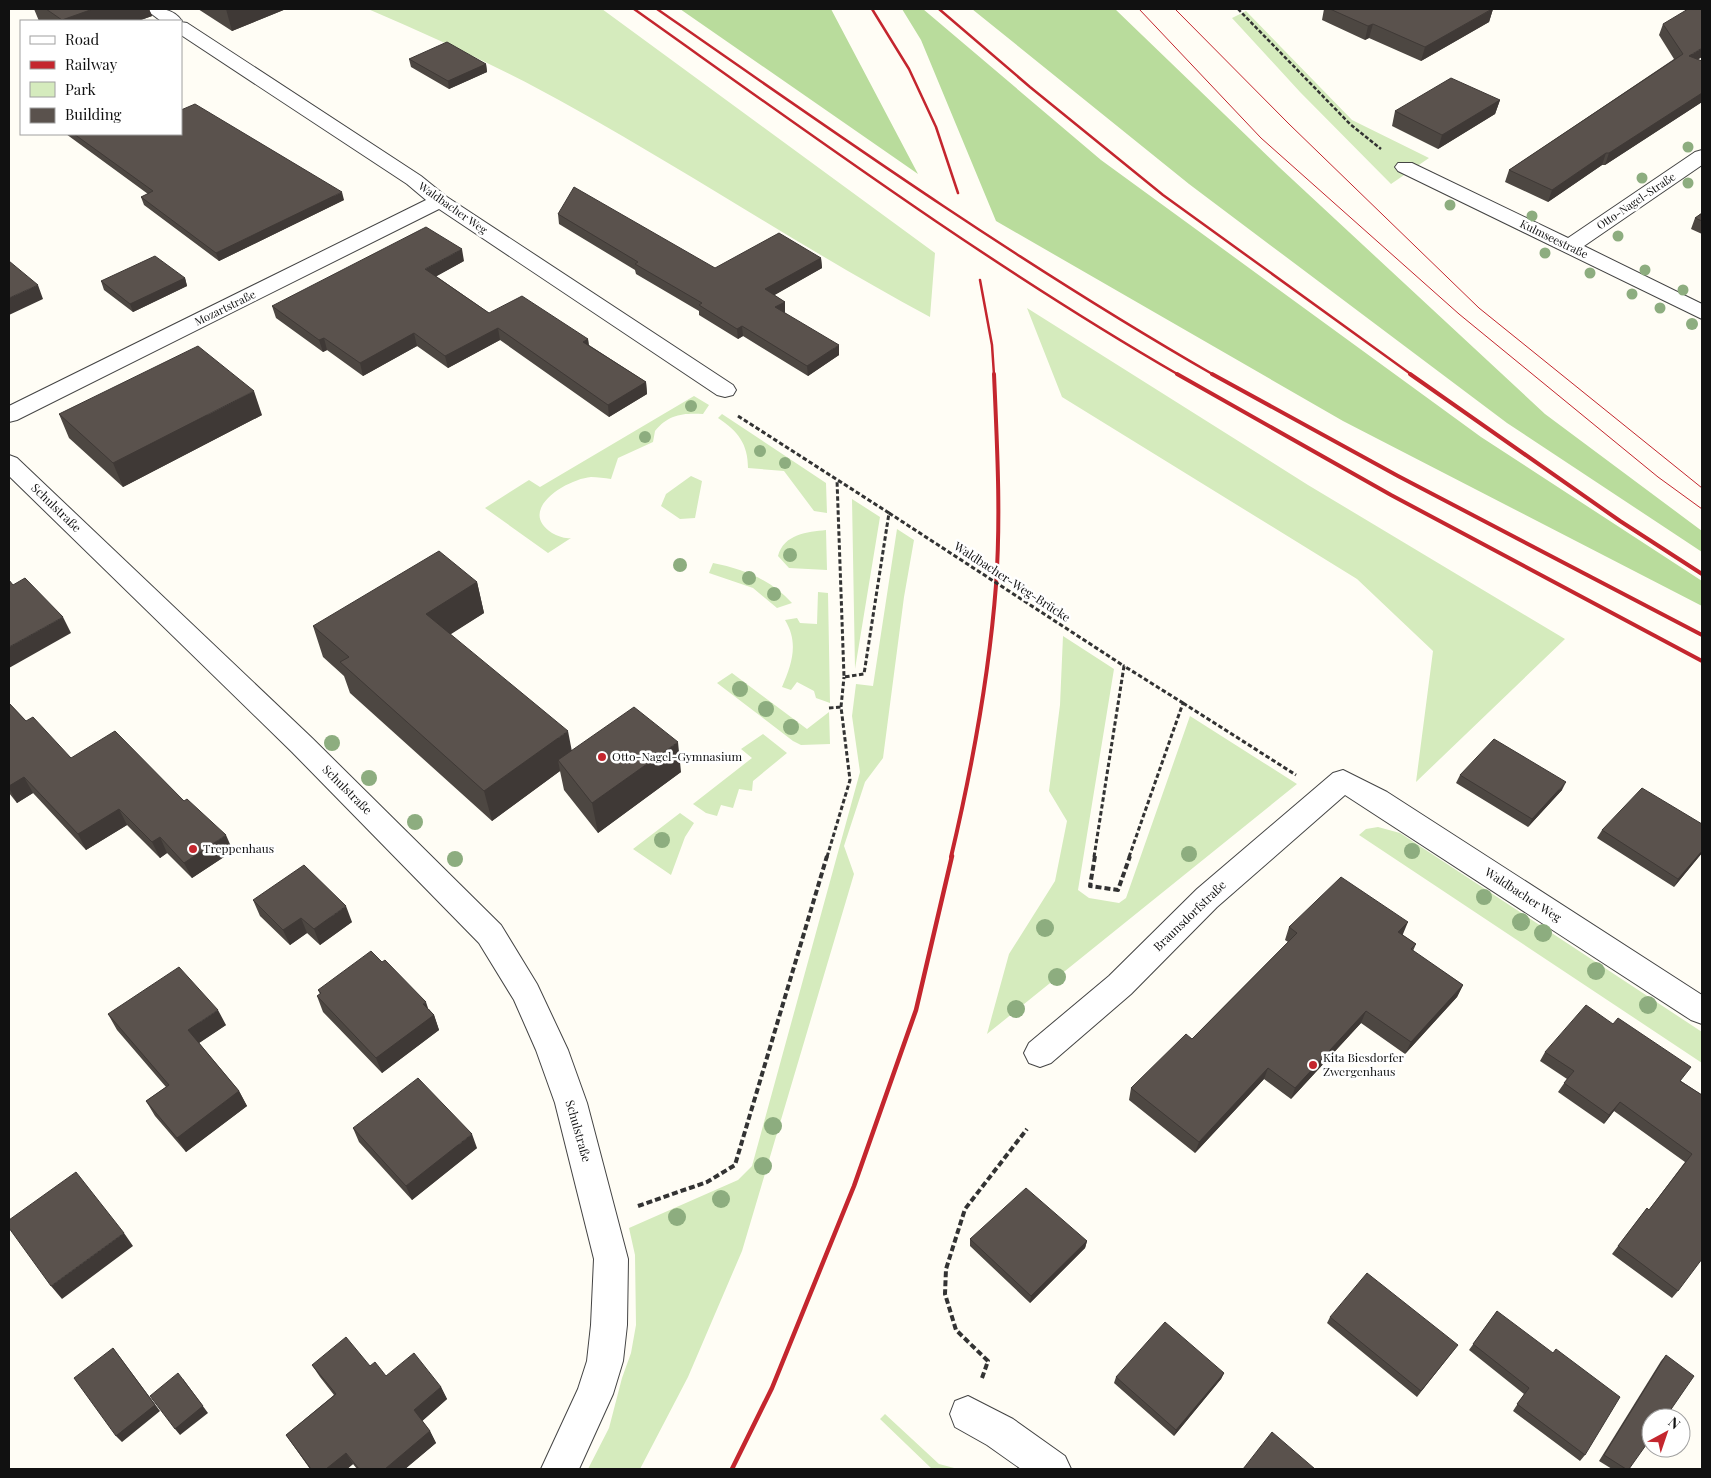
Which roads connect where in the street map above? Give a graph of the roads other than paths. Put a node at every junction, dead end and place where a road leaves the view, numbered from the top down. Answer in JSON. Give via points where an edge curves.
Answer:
{"nodes":[{"id":1,"x":154,"y":9,"type":"edge"},
{"id":2,"x":171,"y":20,"type":"edge"},
{"id":3,"x":182,"y":28,"type":"edge"},
{"id":4,"x":1702,"y":156,"type":"edge"},
{"id":5,"x":1405,"y":167,"type":"road end"},
{"id":6,"x":440,"y":201,"type":"junction"},
{"id":7,"x":1569,"y":247,"type":"junction"},
{"id":8,"x":1702,"y":312,"type":"edge"},
{"id":9,"x":725,"y":390,"type":"dead end"},
{"id":10,"x":9,"y":415,"type":"edge"},
{"id":11,"x":9,"y":462,"type":"edge"},
{"id":12,"x":1343,"y":781,"type":"joint"},
{"id":13,"x":1702,"y":1011,"type":"edge"},
{"id":14,"x":1040,"y":1053,"type":"dead end"},
{"id":15,"x":968,"y":1414,"type":"road end"},
{"id":16,"x":560,"y":1469,"type":"edge"},
{"id":17,"x":1052,"y":1469,"type":"edge"}],
"edges":[{"from":1,"to":2,"type":"street"},
{"from":3,"to":6,"type":"street","name":"Waldbacher Weg","via":[[414,180]]},
{"from":4,"to":7,"type":"street","name":"Otto-Nagel-Straße"},
{"from":5,"to":7,"type":"street","name":"Kulmseestraße"},
{"from":6,"to":9,"type":"street","name":"Waldbacher Weg"},
{"from":6,"to":10,"type":"street","name":"Mozartstraße"},
{"from":7,"to":8,"type":"street","name":"Kulmseestraße"},
{"from":11,"to":16,"type":"street","name":"Schulstraße","via":[[302,745],[490,934],[526,993],[552,1050],[570,1103],[611,1259],[605,1362],[595,1394]]},
{"from":12,"to":13,"type":"street","name":"Waldbacher Weg"},
{"from":12,"to":14,"type":"street","name":"Braunsdorfstraße","via":[[1207,898],[1120,985]]},
{"from":15,"to":17,"type":"street"}]}
